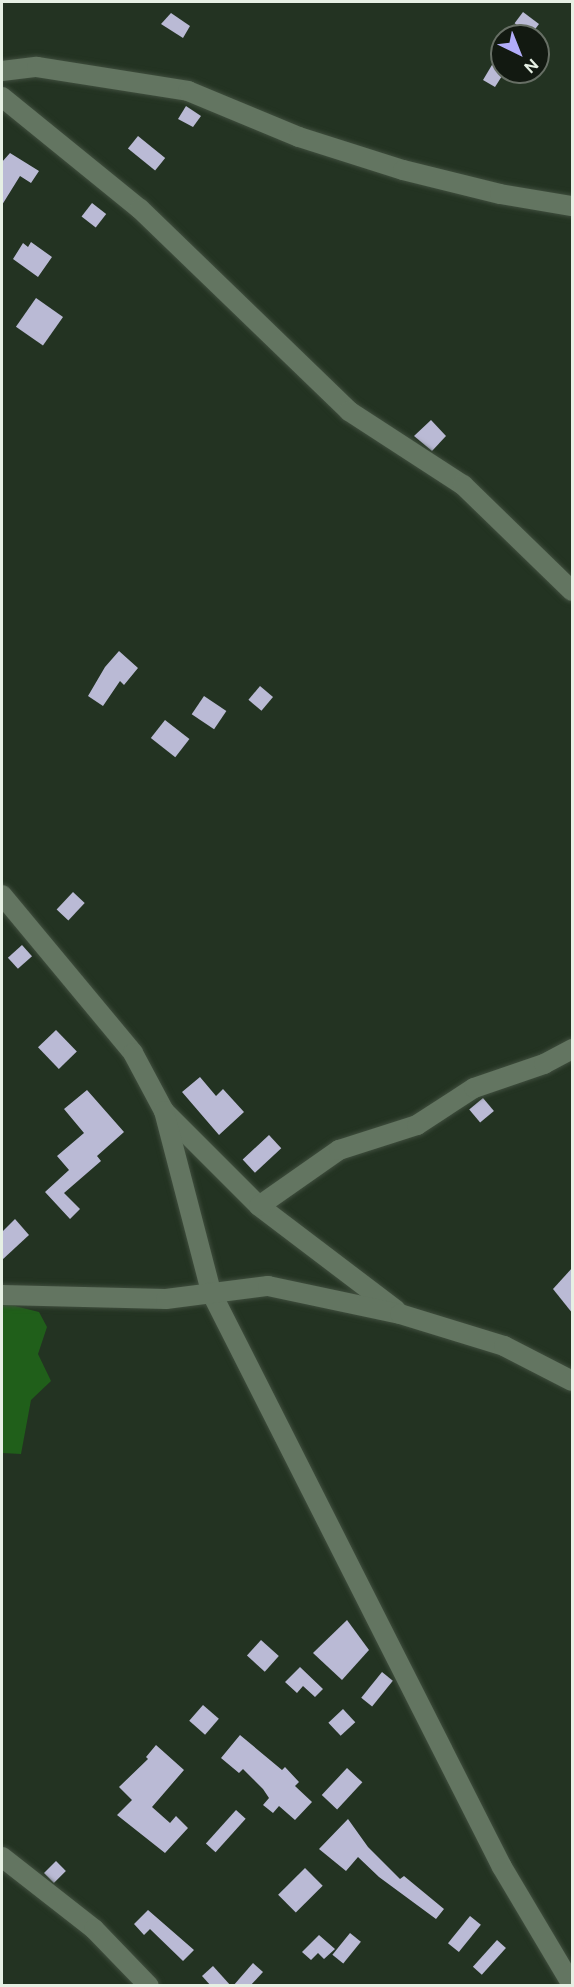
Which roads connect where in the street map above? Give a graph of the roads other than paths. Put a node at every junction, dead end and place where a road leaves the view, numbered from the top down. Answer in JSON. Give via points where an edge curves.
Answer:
{"nodes":[{"id":1,"x":2,"y":71,"type":"edge"},
{"id":2,"x":2,"y":97,"type":"edge"},
{"id":3,"x":573,"y":206,"type":"edge"},
{"id":4,"x":573,"y":591,"type":"edge"},
{"id":5,"x":2,"y":895,"type":"edge"},
{"id":6,"x":573,"y":1049,"type":"edge"},
{"id":7,"x":164,"y":1111,"type":"junction"},
{"id":8,"x":259,"y":1206,"type":"junction"},
{"id":9,"x":211,"y":1292,"type":"junction"},
{"id":10,"x":2,"y":1295,"type":"edge"},
{"id":11,"x":400,"y":1314,"type":"junction"},
{"id":12,"x":573,"y":1381,"type":"edge"},
{"id":13,"x":2,"y":1857,"type":"edge"},
{"id":14,"x":573,"y":1985,"type":"edge"},
{"id":15,"x":149,"y":1986,"type":"edge"}],
"edges":[{"from":1,"to":3,"type":"street","via":[[37,67],[188,91],[299,137],[403,170],[500,194]]},
{"from":2,"to":4,"type":"street","via":[[140,209],[349,411],[463,485]]},
{"from":5,"to":7,"type":"street","via":[[134,1053]]},
{"from":6,"to":8,"type":"street","via":[[544,1064],[474,1088],[417,1125],[339,1150]]},
{"from":7,"to":8,"type":"street"},
{"from":7,"to":9,"type":"street"},
{"from":8,"to":11,"type":"street"},
{"from":9,"to":10,"type":"street","via":[[166,1299]]},
{"from":9,"to":11,"type":"street","via":[[268,1286]]},
{"from":9,"to":14,"type":"street","via":[[502,1867]]},
{"from":11,"to":12,"type":"street","via":[[504,1346]]},
{"from":13,"to":15,"type":"street","via":[[94,1929]]}]}
